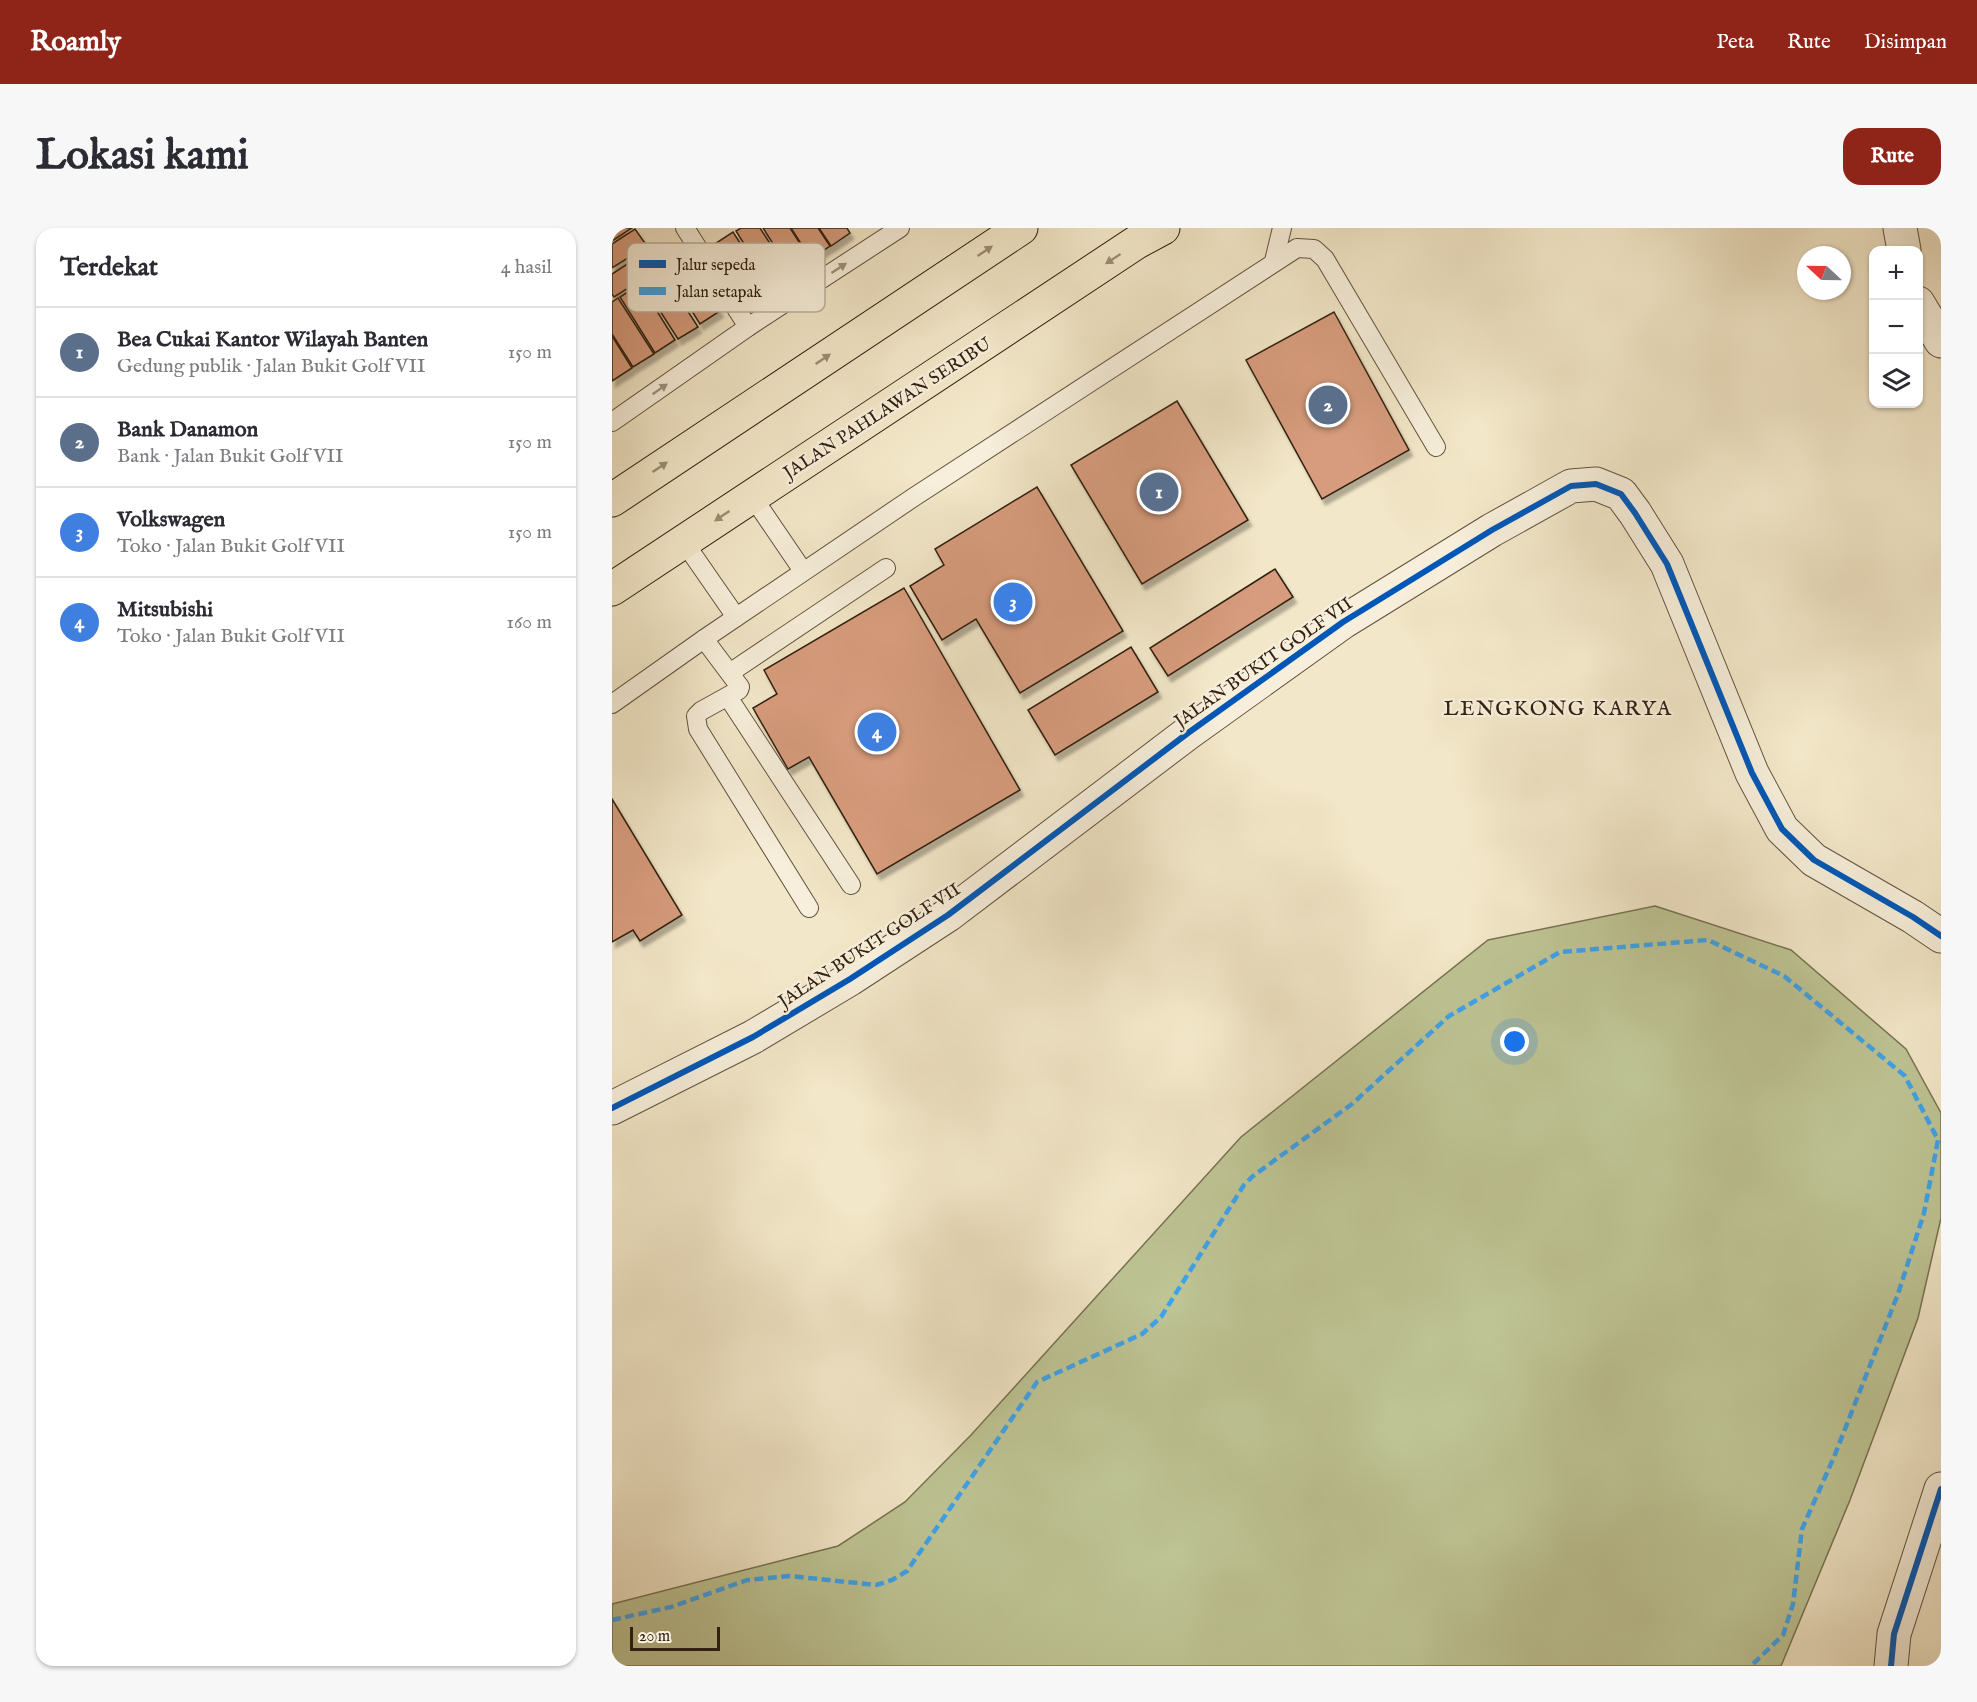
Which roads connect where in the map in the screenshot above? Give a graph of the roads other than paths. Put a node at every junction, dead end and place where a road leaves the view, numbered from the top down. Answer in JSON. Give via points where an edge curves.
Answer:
{"nodes":[{"id":1,"x":685,"y":228,"type":"edge"},
{"id":2,"x":900,"y":228,"type":"edge"},
{"id":3,"x":1021,"y":228,"type":"edge"},
{"id":4,"x":1163,"y":228,"type":"edge"},
{"id":5,"x":1282,"y":228,"type":"edge"},
{"id":6,"x":1900,"y":228,"type":"edge"},
{"id":7,"x":695,"y":243,"type":"edge"},
{"id":8,"x":1903,"y":246,"type":"edge"},
{"id":9,"x":1274,"y":261,"type":"junction"},
{"id":10,"x":825,"y":277,"type":"edge"},
{"id":11,"x":1923,"y":311,"type":"edge"},
{"id":12,"x":738,"y":312,"type":"edge"},
{"id":13,"x":771,"y":312,"type":"edge"},
{"id":14,"x":748,"y":327,"type":"junction"},
{"id":15,"x":1941,"y":342,"type":"edge"},
{"id":16,"x":612,"y":422,"type":"edge"},
{"id":17,"x":1436,"y":447,"type":"dead end"},
{"id":18,"x":614,"y":492,"type":"edge"},
{"id":19,"x":752,"y":496,"type":"junction"},
{"id":20,"x":684,"y":542,"type":"junction"},
{"id":21,"x":886,"y":568,"type":"dead end"},
{"id":22,"x":803,"y":572,"type":"junction"},
{"id":23,"x":612,"y":589,"type":"edge"},
{"id":24,"x":736,"y":617,"type":"junction"},
{"id":25,"x":704,"y":639,"type":"junction"},
{"id":26,"x":731,"y":672,"type":"junction"},
{"id":27,"x":728,"y":697,"type":"junction"},
{"id":28,"x":612,"y":704,"type":"edge"},
{"id":29,"x":851,"y":885,"type":"dead end"},
{"id":30,"x":808,"y":908,"type":"dead end"},
{"id":31,"x":1941,"y":936,"type":"edge"},
{"id":32,"x":612,"y":1108,"type":"edge"},
{"id":33,"x":1941,"y":1489,"type":"edge"},
{"id":34,"x":1891,"y":1666,"type":"edge"}],
"edges":[{"from":1,"to":7,"type":"lane"},
{"from":10,"to":2,"type":"lane","one_way":true},
{"from":18,"to":3,"type":"main road","one_way":true},
{"from":4,"to":19,"type":"main road","name":"JALAN PAHLAWAN SERIBU","one_way":true},
{"from":5,"to":9,"type":"lane"},
{"from":6,"to":8,"type":"street"},
{"from":9,"to":17,"type":"lane","via":[[1297,248],[1314,249],[1325,259]]},
{"from":9,"to":22,"type":"lane"},
{"from":11,"to":15,"type":"street"},
{"from":12,"to":14,"type":"lane"},
{"from":14,"to":13,"type":"lane","one_way":true},
{"from":16,"to":14,"type":"lane","one_way":true},
{"from":19,"to":20,"type":"main road","name":"JALAN PAHLAWAN SERIBU","one_way":true},
{"from":19,"to":22,"type":"lane"},
{"from":20,"to":23,"type":"main road","name":"JALAN PAHLAWAN SERIBU"},
{"from":20,"to":24,"type":"lane"},
{"from":21,"to":26,"type":"lane"},
{"from":22,"to":24,"type":"lane"},
{"from":24,"to":25,"type":"lane"},
{"from":25,"to":26,"type":"lane"},
{"from":25,"to":28,"type":"lane"},
{"from":26,"to":27,"type":"lane","via":[[740,687]]},
{"from":27,"to":29,"type":"lane"},
{"from":27,"to":30,"type":"lane","via":[[696,716],[698,729]]},
{"from":31,"to":32,"type":"street","name":"JALAN BUKIT GOLF VII","via":[[1814,860],[1782,829],[1752,773],[1667,564],[1621,494],[1596,484],[1571,486],[1343,622],[1188,733],[948,915],[850,980],[753,1037]]},
{"from":33,"to":34,"type":"street","via":[[1894,1634]]}]}
